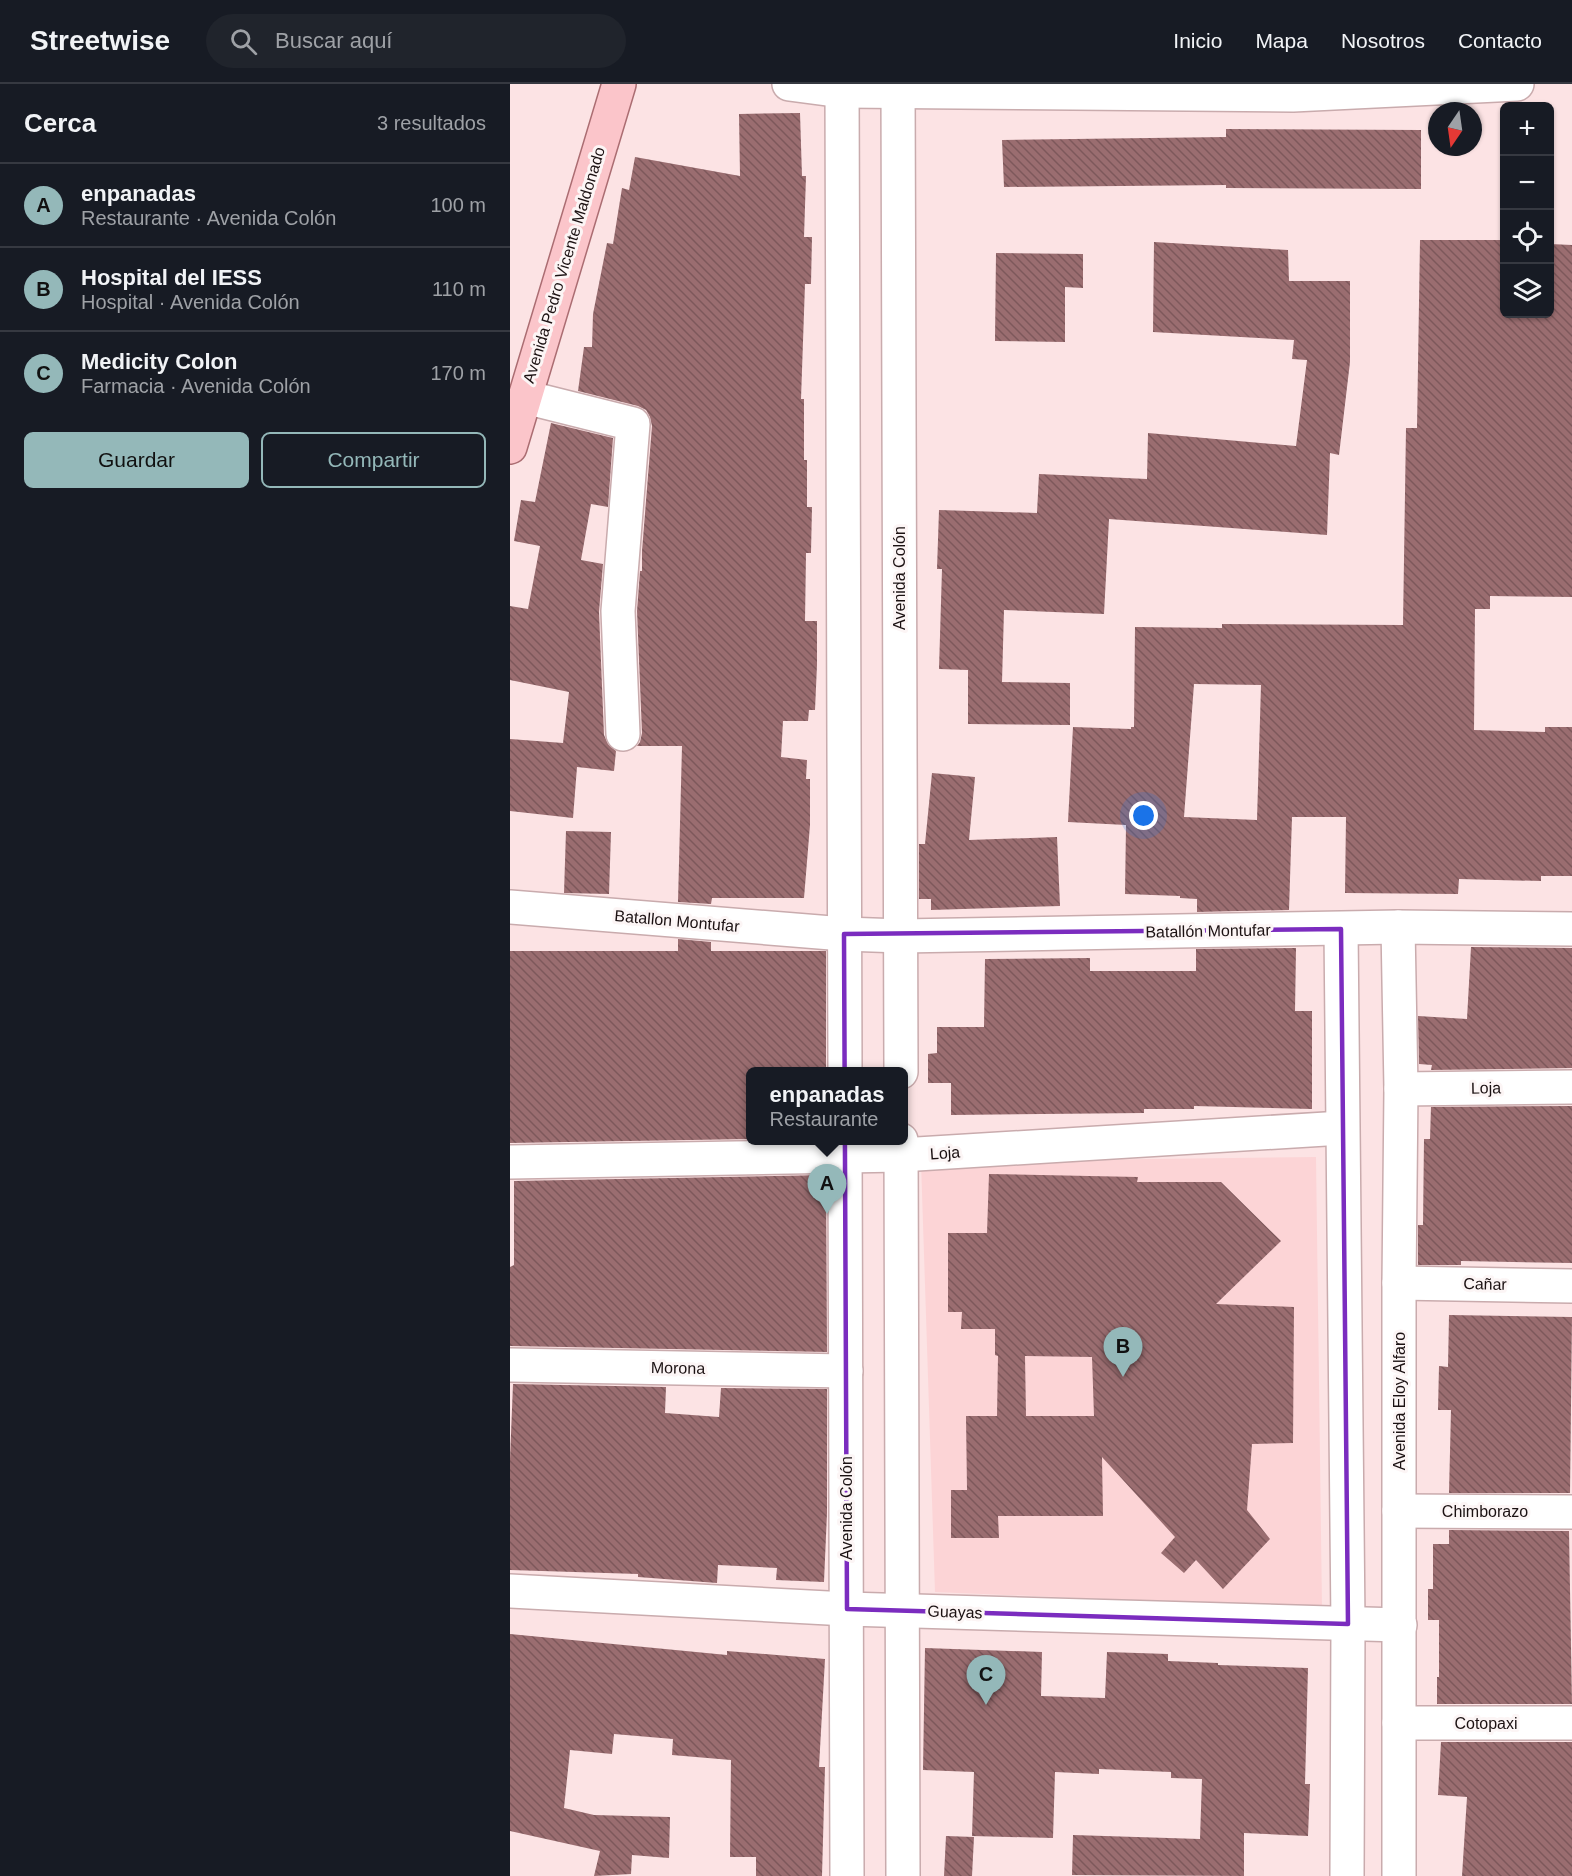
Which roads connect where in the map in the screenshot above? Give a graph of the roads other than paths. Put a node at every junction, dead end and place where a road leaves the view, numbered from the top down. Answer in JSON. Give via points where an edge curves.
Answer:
{"nodes":[{"id":1,"x":619,"y":84,"type":"edge"},
{"id":2,"x":789,"y":84,"type":"edge"},
{"id":3,"x":1517,"y":84,"type":"edge"},
{"id":4,"x":842,"y":87,"type":"edge"},
{"id":5,"x":898,"y":88,"type":"edge"},
{"id":6,"x":525,"y":397,"type":"junction"},
{"id":7,"x":510,"y":447,"type":"edge"},
{"id":8,"x":623,"y":734,"type":"dead end"},
{"id":9,"x":510,"y":907,"type":"edge"},
{"id":10,"x":1398,"y":927,"type":"junction"},
{"id":11,"x":1572,"y":928,"type":"edge"},
{"id":12,"x":1341,"y":929,"type":"junction"},
{"id":13,"x":844,"y":934,"type":"junction"},
{"id":14,"x":901,"y":936,"type":"junction"},
{"id":15,"x":845,"y":1067,"type":"edge"},
{"id":16,"x":901,"y":1067,"type":"edge"},
{"id":17,"x":1572,"y":1087,"type":"edge"},
{"id":18,"x":1401,"y":1089,"type":"junction"},
{"id":19,"x":1342,"y":1128,"type":"junction"},
{"id":20,"x":845,"y":1148,"type":"edge"},
{"id":21,"x":901,"y":1148,"type":"edge"},
{"id":22,"x":510,"y":1162,"type":"edge"},
{"id":23,"x":1399,"y":1283,"type":"junction"},
{"id":24,"x":1572,"y":1286,"type":"edge"},
{"id":25,"x":510,"y":1365,"type":"edge"},
{"id":26,"x":846,"y":1371,"type":"junction"},
{"id":27,"x":1399,"y":1511,"type":"junction"},
{"id":28,"x":1572,"y":1512,"type":"edge"},
{"id":29,"x":510,"y":1591,"type":"edge"},
{"id":30,"x":847,"y":1609,"type":"junction"},
{"id":31,"x":902,"y":1610,"type":"junction"},
{"id":32,"x":1348,"y":1624,"type":"junction"},
{"id":33,"x":1400,"y":1625,"type":"junction"},
{"id":34,"x":1399,"y":1723,"type":"junction"},
{"id":35,"x":1572,"y":1723,"type":"edge"},
{"id":36,"x":847,"y":1876,"type":"edge"},
{"id":37,"x":903,"y":1876,"type":"edge"},
{"id":38,"x":1347,"y":1876,"type":"edge"},
{"id":39,"x":1400,"y":1876,"type":"edge"}],
"edges":[{"from":1,"to":6,"type":"main road","name":"Avenida Pedro Vicente Maldonado"},
{"from":2,"to":4,"type":"street"},
{"from":3,"to":5,"type":"street","via":[[1293,95]]},
{"from":4,"to":5,"type":"street"},
{"from":4,"to":13,"type":"street"},
{"from":5,"to":14,"type":"street","name":"Avenida Colón"},
{"from":6,"to":7,"type":"main road","name":"Avenida Pedro Vicente Maldonado"},
{"from":6,"to":8,"type":"street","via":[[633,424],[618,610]]},
{"from":9,"to":13,"type":"street","name":"Batallon Montufar"},
{"from":10,"to":11,"type":"street","name":"Batallón Montufar"},
{"from":10,"to":12,"type":"street","name":"Batallón Montufar"},
{"from":10,"to":18,"type":"street","name":"Avenida Eloy Alfaro"},
{"from":12,"to":14,"type":"street","name":"Batallón Montufar"},
{"from":12,"to":19,"type":"street"},
{"from":13,"to":14,"type":"street","name":"Batallón Montufar"},
{"from":13,"to":15,"type":"street"},
{"from":14,"to":16,"type":"street","name":"Avenida Colón"},
{"from":17,"to":18,"type":"street","name":"Loja"},
{"from":18,"to":23,"type":"street","name":"Avenida Eloy Alfaro"},
{"from":19,"to":21,"type":"street","name":"Loja"},
{"from":19,"to":32,"type":"street"},
{"from":20,"to":21,"type":"street","name":"Loja"},
{"from":20,"to":22,"type":"street","name":"Loja"},
{"from":20,"to":26,"type":"street","name":"Avenida Colón"},
{"from":21,"to":31,"type":"street"},
{"from":23,"to":24,"type":"street","name":"Cañar"},
{"from":23,"to":27,"type":"street","name":"Avenida Eloy Alfaro"},
{"from":25,"to":26,"type":"street","name":"Morona"},
{"from":26,"to":30,"type":"street","name":"Avenida Colón"},
{"from":27,"to":28,"type":"street","name":"Chimborazo"},
{"from":27,"to":33,"type":"street","name":"Avenida Eloy Alfaro"},
{"from":29,"to":30,"type":"street","name":"Guayas"},
{"from":30,"to":31,"type":"street","name":"Guayas"},
{"from":30,"to":36,"type":"street","name":"Avenida Colón"},
{"from":31,"to":32,"type":"street","name":"Guayas"},
{"from":31,"to":37,"type":"street"},
{"from":32,"to":33,"type":"street","name":"Guayas"},
{"from":32,"to":38,"type":"street"},
{"from":33,"to":34,"type":"street","name":"Avenida Eloy Alfaro"},
{"from":34,"to":35,"type":"street","name":"Cotopaxi"},
{"from":34,"to":39,"type":"street","name":"Avenida Eloy Alfaro"}]}
